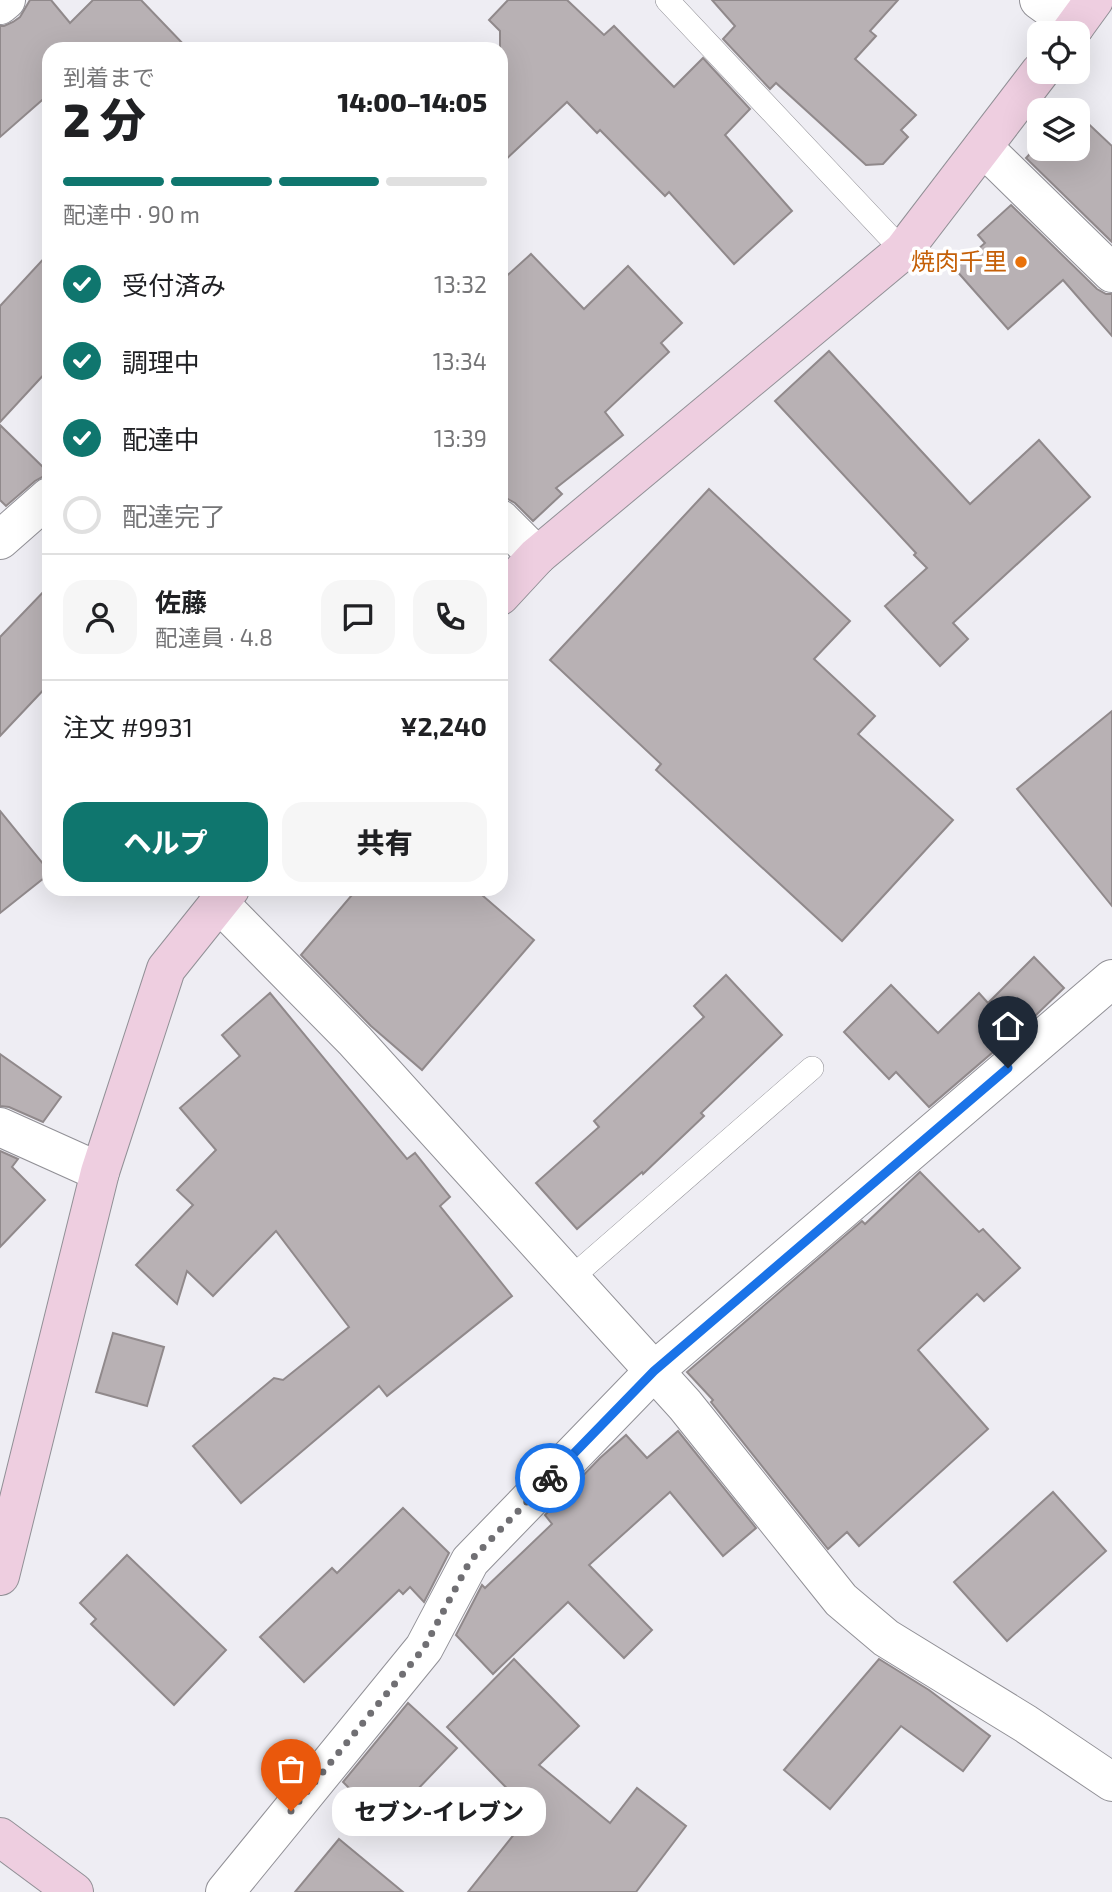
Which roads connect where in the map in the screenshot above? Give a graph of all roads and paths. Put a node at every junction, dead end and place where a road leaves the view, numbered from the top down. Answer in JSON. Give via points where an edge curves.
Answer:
{"nodes":[{"id":1,"x":6,"y":0,"type":"edge"},
{"id":2,"x":667,"y":0,"type":"edge"},
{"id":3,"x":1039,"y":0,"type":"edge"},
{"id":4,"x":0,"y":5,"type":"edge"},
{"id":5,"x":1080,"y":20,"type":"edge"},
{"id":6,"x":1031,"y":84,"type":"edge"},
{"id":7,"x":983,"y":148,"type":"junction"},
{"id":8,"x":903,"y":251,"type":"junction"},
{"id":9,"x":1112,"y":273,"type":"edge"},
{"id":10,"x":42,"y":503,"type":"edge"},
{"id":11,"x":508,"y":527,"type":"edge"},
{"id":12,"x":0,"y":540,"type":"edge"},
{"id":13,"x":537,"y":556,"type":"junction"},
{"id":14,"x":508,"y":587,"type":"edge"},
{"id":15,"x":223,"y":896,"type":"edge"},
{"id":16,"x":225,"y":896,"type":"edge"},
{"id":17,"x":1112,"y":979,"type":"edge"},
{"id":18,"x":812,"y":1068,"type":"dead end"},
{"id":19,"x":0,"y":1127,"type":"edge"},
{"id":20,"x":100,"y":1172,"type":"junction"},
{"id":21,"x":569,"y":1279,"type":"junction"},
{"id":22,"x":654,"y":1371,"type":"junction"},
{"id":23,"x":0,"y":1576,"type":"edge"},
{"id":24,"x":1112,"y":1782,"type":"edge"},
{"id":25,"x":0,"y":1837,"type":"edge"},
{"id":26,"x":74,"y":1892,"type":"edge"},
{"id":27,"x":225,"y":1892,"type":"edge"}],
"edges":[{"from":1,"to":4,"type":"street"},
{"from":2,"to":8,"type":"lane"},
{"from":3,"to":5,"type":"street"},
{"from":6,"to":7,"type":"street"},
{"from":7,"to":8,"type":"street"},
{"from":7,"to":9,"type":"street"},
{"from":8,"to":13,"type":"street"},
{"from":10,"to":12,"type":"street"},
{"from":11,"to":13,"type":"street"},
{"from":13,"to":14,"type":"street"},
{"from":15,"to":20,"type":"street","via":[[166,969]]},
{"from":16,"to":21,"type":"street"},
{"from":17,"to":22,"type":"street"},
{"from":18,"to":21,"type":"lane"},
{"from":19,"to":20,"type":"street"},
{"from":20,"to":23,"type":"street"},
{"from":21,"to":22,"type":"street"},
{"from":22,"to":24,"type":"street","via":[[841,1600],[886,1638]]},
{"from":22,"to":27,"type":"street","via":[[470,1561],[424,1648]]},
{"from":25,"to":26,"type":"street"}]}
